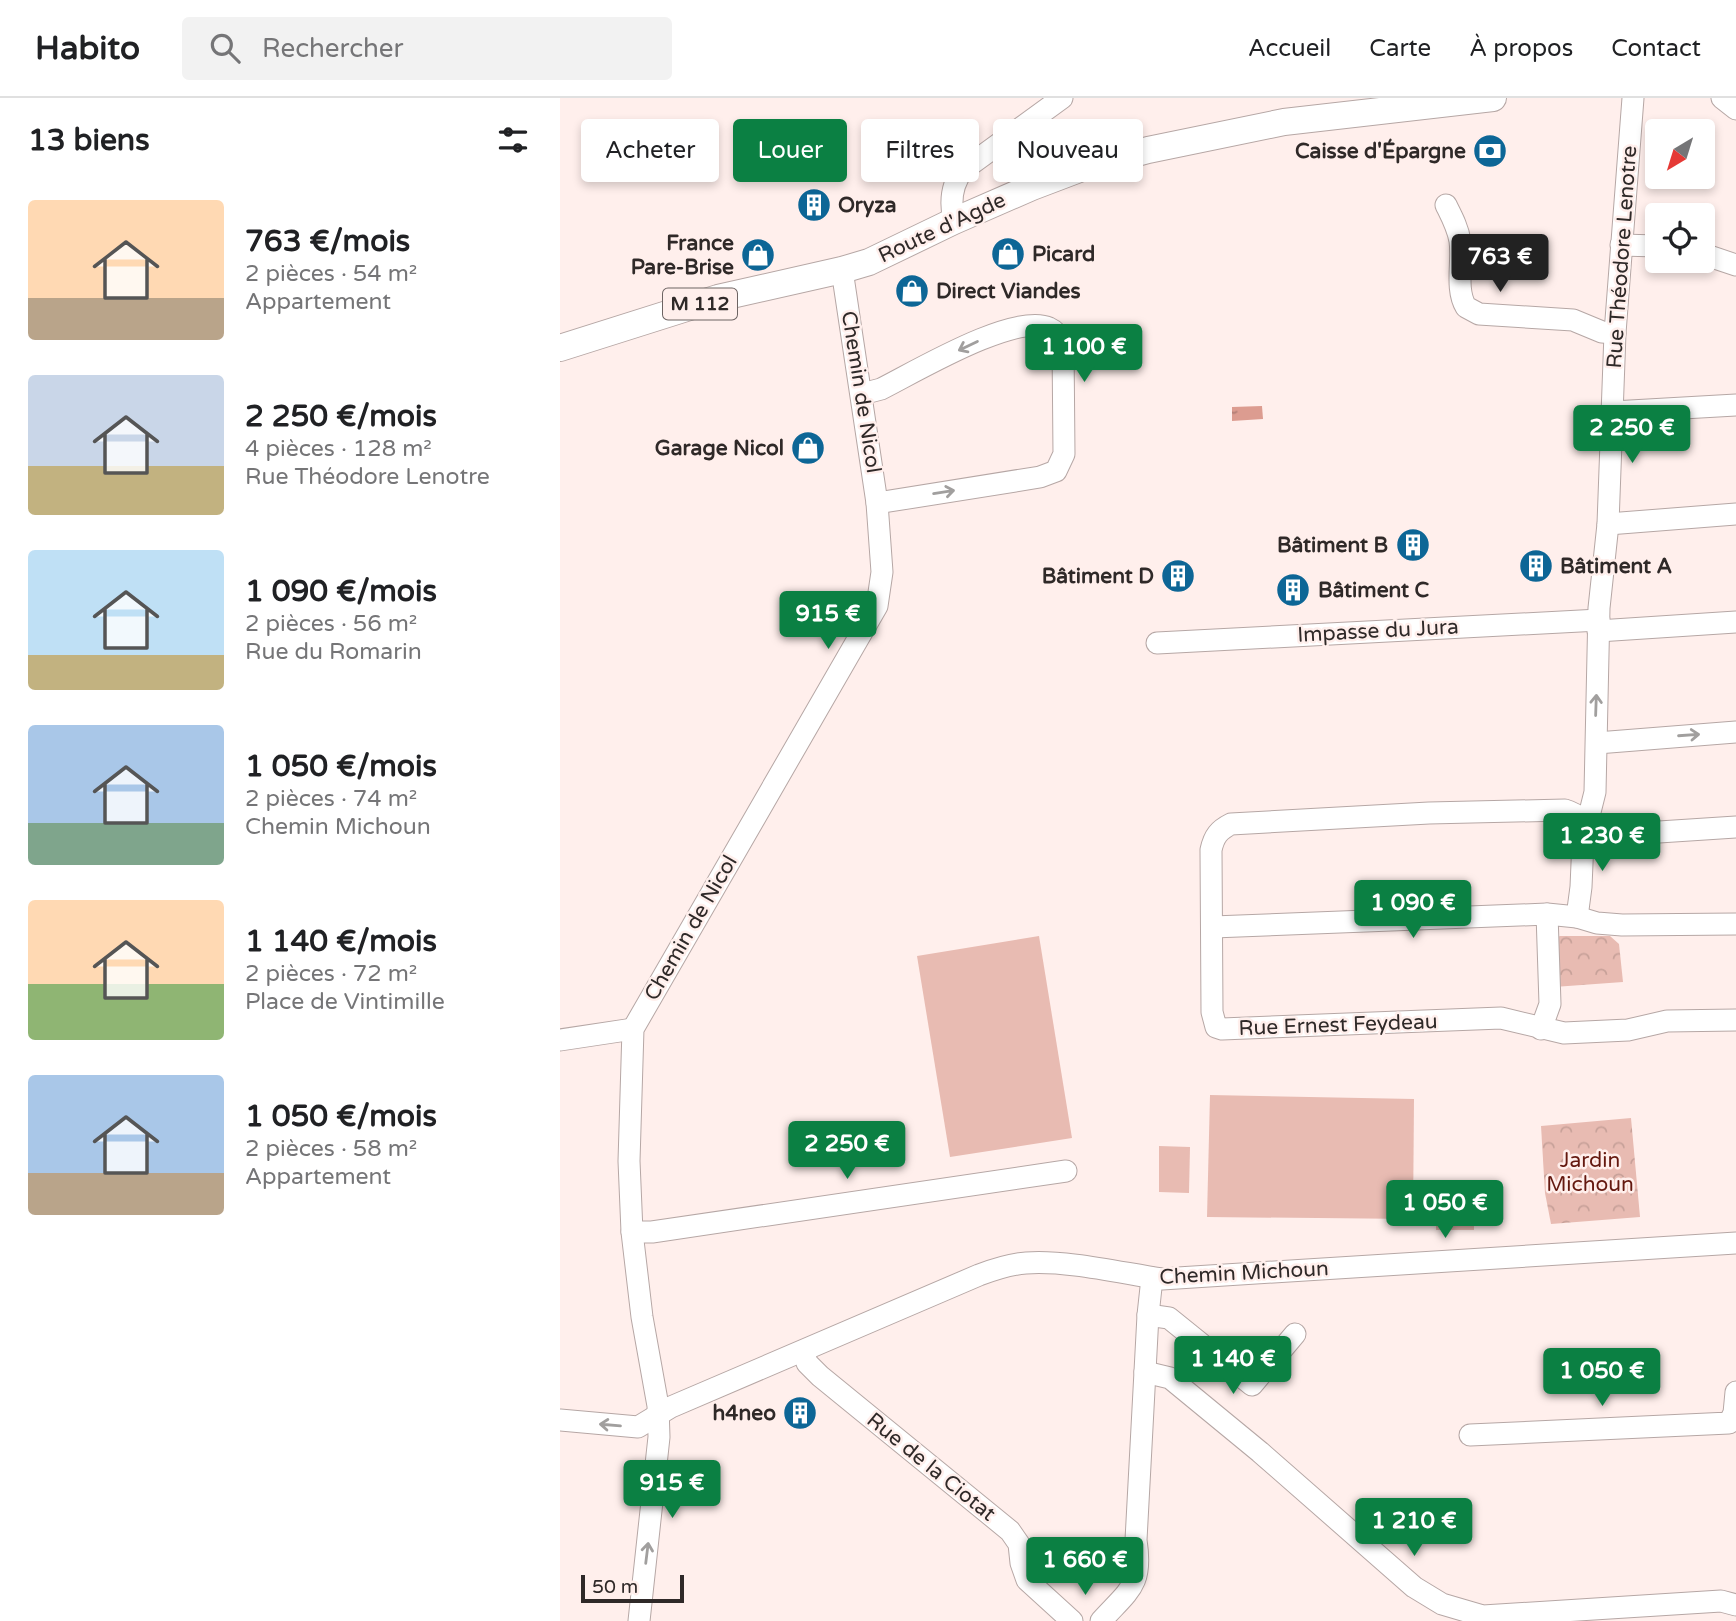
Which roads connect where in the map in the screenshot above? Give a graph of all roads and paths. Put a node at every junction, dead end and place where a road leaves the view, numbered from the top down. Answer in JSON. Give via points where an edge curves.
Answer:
{"nodes":[{"id":1,"x":1493,"y":98,"type":"edge"},
{"id":2,"x":1633,"y":98,"type":"edge"},
{"id":3,"x":1722,"y":98,"type":"edge"},
{"id":4,"x":1060,"y":99,"type":"edge"},
{"id":5,"x":1384,"y":104,"type":"edge"},
{"id":6,"x":1736,"y":109,"type":"edge"},
{"id":7,"x":1446,"y":205,"type":"dead end"},
{"id":8,"x":954,"y":221,"type":"junction"},
{"id":9,"x":1621,"y":245,"type":"junction"},
{"id":10,"x":1645,"y":246,"type":"edge"},
{"id":11,"x":1715,"y":258,"type":"edge"},
{"id":12,"x":1736,"y":265,"type":"edge"},
{"id":13,"x":842,"y":270,"type":"junction"},
{"id":14,"x":1615,"y":333,"type":"junction"},
{"id":15,"x":560,"y":348,"type":"edge"},
{"id":16,"x":862,"y":394,"type":"junction"},
{"id":17,"x":1736,"y":405,"type":"edge"},
{"id":18,"x":1613,"y":412,"type":"junction"},
{"id":19,"x":877,"y":503,"type":"junction"},
{"id":20,"x":1736,"y":514,"type":"edge"},
{"id":21,"x":1608,"y":524,"type":"junction"},
{"id":22,"x":1736,"y":622,"type":"edge"},
{"id":23,"x":1599,"y":625,"type":"junction"},
{"id":24,"x":1157,"y":643,"type":"dead end"},
{"id":25,"x":1736,"y":732,"type":"edge"},
{"id":26,"x":1597,"y":743,"type":"junction"},
{"id":27,"x":1587,"y":821,"type":"junction"},
{"id":28,"x":1736,"y":827,"type":"edge"},
{"id":29,"x":1547,"y":914,"type":"junction"},
{"id":30,"x":1577,"y":917,"type":"junction"},
{"id":31,"x":1736,"y":924,"type":"edge"},
{"id":32,"x":1213,"y":928,"type":"junction"},
{"id":33,"x":1736,"y":1020,"type":"edge"},
{"id":34,"x":633,"y":1029,"type":"junction"},
{"id":35,"x":1541,"y":1029,"type":"junction"},
{"id":36,"x":560,"y":1040,"type":"edge"},
{"id":37,"x":1066,"y":1171,"type":"dead end"},
{"id":38,"x":632,"y":1232,"type":"junction"},
{"id":39,"x":1736,"y":1242,"type":"edge"},
{"id":40,"x":1152,"y":1278,"type":"junction"},
{"id":41,"x":1147,"y":1315,"type":"junction"},
{"id":42,"x":1295,"y":1334,"type":"dead end"},
{"id":43,"x":804,"y":1352,"type":"junction"},
{"id":44,"x":1145,"y":1372,"type":"junction"},
{"id":45,"x":1736,"y":1392,"type":"edge"},
{"id":46,"x":658,"y":1417,"type":"junction"},
{"id":47,"x":560,"y":1420,"type":"edge"},
{"id":48,"x":1470,"y":1435,"type":"dead end"},
{"id":49,"x":1736,"y":1605,"type":"edge"},
{"id":50,"x":639,"y":1621,"type":"edge"},
{"id":51,"x":1075,"y":1621,"type":"edge"},
{"id":52,"x":1093,"y":1621,"type":"edge"},
{"id":53,"x":1101,"y":1621,"type":"edge"}],
"edges":[{"from":1,"to":5,"type":"main road","name":"Route d'Agde","number":"M 112","via":[[1438,106]]},
{"from":2,"to":9,"type":"street","name":"Rue Théodore Lenotre"},
{"from":3,"to":6,"type":"street"},
{"from":4,"to":8,"type":"street","via":[[963,170],[953,189]]},
{"from":5,"to":8,"type":"main road","name":"Route d'Agde","number":"M 112","via":[[1148,150],[1082,168]]},
{"from":7,"to":14,"type":"street","via":[[1461,244],[1461,295],[1466,307],[1479,314],[1573,320]]},
{"from":8,"to":13,"type":"main road","name":"Route d'Agde","number":"M 112","via":[[890,253]]},
{"from":9,"to":10,"type":"street"},
{"from":9,"to":14,"type":"street","name":"Rue Théodore Lenotre"},
{"from":11,"to":12,"type":"street"},
{"from":13,"to":15,"type":"main road","name":"Route d'Agde","number":"M 112","via":[[718,298]]},
{"from":13,"to":16,"type":"street","name":"Chemin de Nicol"},
{"from":14,"to":18,"type":"street","name":"Rue Théodore Lenotre"},
{"from":16,"to":19,"type":"street","name":"Chemin de Nicol"},
{"from":19,"to":16,"type":"street","one_way":true,"via":[[1056,471],[1064,454],[1063,344],[1055,332],[1043,326],[1000,330]]},
{"from":17,"to":18,"type":"street"},
{"from":18,"to":21,"type":"street","name":"Rue Théodore Lenotre"},
{"from":19,"to":34,"type":"street","name":"Chemin de Nicol","via":[[882,572],[870,622]]},
{"from":20,"to":21,"type":"street"},
{"from":21,"to":23,"type":"street","name":"Rue Théodore Lenotre"},
{"from":22,"to":23,"type":"street","name":"Impasse du Jura"},
{"from":23,"to":24,"type":"street","name":"Impasse du Jura"},
{"from":26,"to":23,"type":"street","name":"Rue Théodore Lenotre","one_way":true},
{"from":26,"to":25,"type":"street","one_way":true},
{"from":26,"to":27,"type":"street","name":"Rue Théodore Lenotre","via":[[1594,799]]},
{"from":27,"to":28,"type":"street","name":"Rue Ernest Feydeau","via":[[1599,832],[1613,835]]},
{"from":27,"to":30,"type":"street","name":"Rue Théodore Lenotre"},
{"from":27,"to":32,"type":"street","name":"Rue Ernest Feydeau","via":[[1556,809],[1231,824],[1220,830],[1211,850]]},
{"from":29,"to":30,"type":"street"},
{"from":29,"to":32,"type":"street"},
{"from":29,"to":35,"type":"street","via":[[1550,1004]]},
{"from":30,"to":31,"type":"street","via":[[1622,925]]},
{"from":32,"to":35,"type":"street","name":"Rue Ernest Feydeau","via":[[1212,1013],[1216,1027],[1222,1029],[1485,1018]]},
{"from":33,"to":35,"type":"street","name":"Rue Ernest Feydeau","via":[[1667,1021],[1616,1031]]},
{"from":34,"to":36,"type":"street"},
{"from":34,"to":38,"type":"street","name":"Chemin de Nicol"},
{"from":37,"to":38,"type":"street"},
{"from":38,"to":46,"type":"street","name":"Chemin de Nicol"},
{"from":39,"to":40,"type":"street","name":"Chemin Michoun","via":[[1210,1278]]},
{"from":40,"to":41,"type":"street"},
{"from":40,"to":43,"type":"street","name":"Chemin Michoun","via":[[1028,1262],[1002,1266]]},
{"from":41,"to":42,"type":"street","via":[[1168,1318],[1252,1385]]},
{"from":41,"to":44,"type":"street"},
{"from":43,"to":46,"type":"street","name":"Chemin Michoun","via":[[671,1407]]},
{"from":43,"to":51,"type":"street","name":"Rue de la Ciotat","via":[[807,1363],[820,1376],[1010,1531],[1019,1544],[1027,1580]]},
{"from":44,"to":49,"type":"street","via":[[1170,1378],[1414,1587],[1442,1604],[1483,1616],[1721,1601]]},
{"from":44,"to":53,"type":"street","via":[[1136,1539],[1139,1567],[1130,1589]]},
{"from":45,"to":48,"type":"street","via":[[1729,1423]]},
{"from":46,"to":47,"type":"street","name":"Chemin Michoun","one_way":true,"via":[[638,1427]]},
{"from":50,"to":46,"type":"street","name":"Chemin de Nicol","one_way":true},
{"from":51,"to":52,"type":"street"}]}
